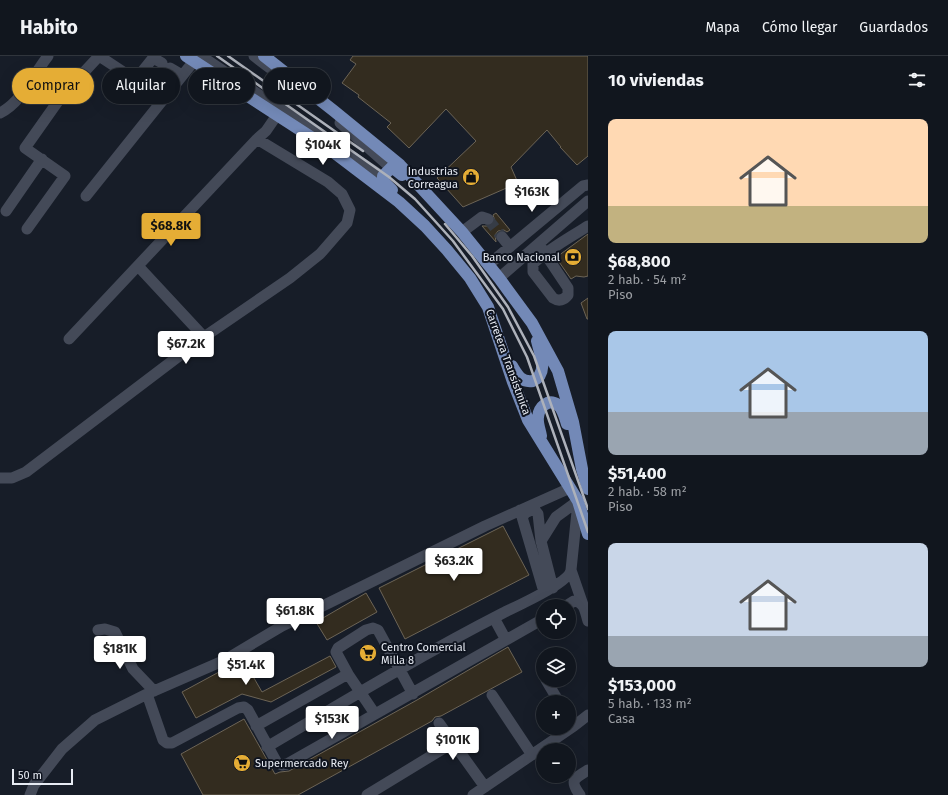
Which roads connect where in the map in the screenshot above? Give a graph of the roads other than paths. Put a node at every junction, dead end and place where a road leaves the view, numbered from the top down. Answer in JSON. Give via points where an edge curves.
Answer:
{"nodes":[{"id":1,"x":48,"y":56,"type":"edge"},
{"id":2,"x":99,"y":56,"type":"edge"},
{"id":3,"x":254,"y":56,"type":"edge"},
{"id":4,"x":264,"y":56,"type":"edge"},
{"id":5,"x":194,"y":58,"type":"edge"},
{"id":6,"x":182,"y":75,"type":"junction"},
{"id":7,"x":0,"y":113,"type":"edge"},
{"id":8,"x":274,"y":114,"type":"junction"},
{"id":9,"x":257,"y":139,"type":"junction"},
{"id":10,"x":42,"y":160,"type":"junction"},
{"id":11,"x":390,"y":168,"type":"junction"},
{"id":12,"x":383,"y":177,"type":"junction"},
{"id":13,"x":588,"y":185,"type":"edge"},
{"id":14,"x":86,"y":196,"type":"dead end"},
{"id":15,"x":587,"y":203,"type":"edge"},
{"id":16,"x":6,"y":211,"type":"dead end"},
{"id":17,"x":488,"y":219,"type":"dead end"},
{"id":18,"x":425,"y":226,"type":"junction"},
{"id":19,"x":588,"y":226,"type":"edge"},
{"id":20,"x":27,"y":229,"type":"dead end"},
{"id":21,"x":462,"y":232,"type":"junction"},
{"id":22,"x":502,"y":237,"type":"tunnel mouth"},
{"id":23,"x":538,"y":244,"type":"junction"},
{"id":24,"x":510,"y":247,"type":"junction"},
{"id":25,"x":546,"y":255,"type":"junction"},
{"id":26,"x":488,"y":265,"type":"junction"},
{"id":27,"x":138,"y":266,"type":"junction"},
{"id":28,"x":499,"y":278,"type":"junction"},
{"id":29,"x":532,"y":323,"type":"junction"},
{"id":30,"x":204,"y":337,"type":"junction"},
{"id":31,"x":69,"y":339,"type":"dead end"},
{"id":32,"x":505,"y":355,"type":"junction"},
{"id":33,"x":543,"y":446,"type":"junction"},
{"id":34,"x":578,"y":452,"type":"junction"},
{"id":35,"x":585,"y":468,"type":"edge"},
{"id":36,"x":0,"y":478,"type":"edge"},
{"id":37,"x":570,"y":488,"type":"junction"},
{"id":38,"x":588,"y":489,"type":"edge"},
{"id":39,"x":578,"y":501,"type":"junction"},
{"id":40,"x":521,"y":515,"type":"junction"},
{"id":41,"x":588,"y":534,"type":"edge"},
{"id":42,"x":541,"y":541,"type":"junction"},
{"id":43,"x":571,"y":570,"type":"junction"},
{"id":44,"x":548,"y":590,"type":"junction"},
{"id":45,"x":576,"y":602,"type":"edge"},
{"id":46,"x":583,"y":604,"type":"junction"},
{"id":47,"x":494,"y":618,"type":"junction"},
{"id":48,"x":588,"y":621,"type":"edge"},
{"id":49,"x":536,"y":623,"type":"edge"},
{"id":50,"x":98,"y":630,"type":"dead end"},
{"id":51,"x":506,"y":640,"type":"junction"},
{"id":52,"x":400,"y":670,"type":"junction"},
{"id":53,"x":348,"y":674,"type":"junction"},
{"id":54,"x":361,"y":692,"type":"junction"},
{"id":55,"x":150,"y":693,"type":"junction"},
{"id":56,"x":413,"y":694,"type":"junction"},
{"id":57,"x":492,"y":695,"type":"dead end"},
{"id":58,"x":375,"y":714,"type":"junction"},
{"id":59,"x":588,"y":715,"type":"edge"},
{"id":60,"x":576,"y":720,"type":"edge"},
{"id":61,"x":439,"y":723,"type":"dead end"},
{"id":62,"x":256,"y":726,"type":"junction"},
{"id":63,"x":556,"y":735,"type":"edge"},
{"id":64,"x":454,"y":742,"type":"junction"},
{"id":65,"x":267,"y":747,"type":"junction"},
{"id":66,"x":532,"y":755,"type":"junction"},
{"id":67,"x":588,"y":770,"type":"edge"},
{"id":68,"x":485,"y":786,"type":"junction"},
{"id":69,"x":30,"y":795,"type":"edge"},
{"id":70,"x":367,"y":795,"type":"edge"},
{"id":71,"x":473,"y":795,"type":"edge"},
{"id":72,"x":580,"y":795,"type":"edge"}],
"edges":[{"from":1,"to":7,"type":"street","via":[[17,99]]},
{"from":2,"to":6,"type":"street","via":[[134,79],[153,58]]},
{"from":2,"to":10,"type":"street","via":[[61,97],[25,148]]},
{"from":3,"to":11,"type":"street","via":[[335,119]]},
{"from":4,"to":21,"type":"main road","via":[[400,165]]},
{"from":5,"to":6,"type":"street"},
{"from":5,"to":8,"type":"main road","name":"Carretera Transístmica"},
{"from":5,"to":12,"type":"street"},
{"from":6,"to":14,"type":"street"},
{"from":8,"to":9,"type":"street","via":[[261,127]]},
{"from":8,"to":18,"type":"main road","name":"Carretera Transístmica","via":[[334,152],[385,190]]},
{"from":9,"to":27,"type":"street"},
{"from":9,"to":30,"type":"street","via":[[328,182],[342,194],[350,210],[348,223],[320,254],[290,278]]},
{"from":10,"to":16,"type":"street"},
{"from":10,"to":20,"type":"street","via":[[65,176]]},
{"from":11,"to":12,"type":"main road"},
{"from":11,"to":26,"type":"main road","via":[[396,169],[450,224],[484,264]]},
{"from":12,"to":18,"type":"main road","via":[[384,182]]},
{"from":13,"to":24,"type":"street","via":[[583,186]]},
{"from":15,"to":23,"type":"street"},
{"from":17,"to":21,"type":"street","via":[[482,217]]},
{"from":18,"to":32,"type":"main road","name":"Carretera Transístmica","via":[[470,278],[488,307]]},
{"from":19,"to":25,"type":"street"},
{"from":21,"to":26,"type":"main road"},
{"from":22,"to":24,"type":"street"},
{"from":23,"to":25,"type":"street"},
{"from":23,"to":28,"type":"street"},
{"from":24,"to":26,"type":"street"},
{"from":25,"to":25,"type":"street","via":[[533,264],[533,272],[553,298],[566,298],[568,288]]},
{"from":26,"to":28,"type":"main road"},
{"from":27,"to":30,"type":"street"},
{"from":27,"to":31,"type":"street"},
{"from":28,"to":29,"type":"main road"},
{"from":29,"to":32,"type":"main road","via":[[542,363],[539,377],[533,381],[523,380],[516,374]]},
{"from":29,"to":34,"type":"main road","via":[[558,371],[567,397]]},
{"from":30,"to":36,"type":"street","via":[[26,472],[12,478]]},
{"from":32,"to":33,"type":"main road","name":"Carretera Transístmica","via":[[528,420]]},
{"from":33,"to":34,"type":"main road","via":[[538,415],[544,405],[553,403],[563,412]]},
{"from":33,"to":37,"type":"main road","name":"Carretera Transístmica"},
{"from":34,"to":35,"type":"main road"},
{"from":35,"to":38,"type":"main road"},
{"from":37,"to":39,"type":"main road","name":"Carretera Transístmica"},
{"from":37,"to":40,"type":"street"},
{"from":39,"to":41,"type":"main road","name":"Carretera Transístmica"},
{"from":39,"to":42,"type":"street","via":[[556,517]]},
{"from":39,"to":43,"type":"street"},
{"from":40,"to":42,"type":"street","via":[[534,509],[538,514]]},
{"from":40,"to":44,"type":"street"},
{"from":40,"to":55,"type":"street","via":[[485,526],[282,626],[225,660]]},
{"from":42,"to":44,"type":"street"},
{"from":43,"to":44,"type":"street","via":[[569,576]]},
{"from":43,"to":46,"type":"street"},
{"from":44,"to":47,"type":"street"},
{"from":45,"to":46,"type":"street"},
{"from":46,"to":48,"type":"street"},
{"from":47,"to":51,"type":"street"},
{"from":47,"to":52,"type":"street"},
{"from":49,"to":51,"type":"street"},
{"from":50,"to":55,"type":"street","via":[[115,632],[133,669]]},
{"from":51,"to":56,"type":"street"},
{"from":52,"to":53,"type":"street","via":[[378,630],[373,628],[338,648],[336,652]]},
{"from":52,"to":54,"type":"street"},
{"from":52,"to":56,"type":"street"},
{"from":53,"to":54,"type":"street"},
{"from":53,"to":62,"type":"street"},
{"from":54,"to":58,"type":"street"},
{"from":54,"to":65,"type":"street"},
{"from":55,"to":62,"type":"street","via":[[163,740],[167,743],[172,743],[238,708],[244,707],[248,710]]},
{"from":55,"to":69,"type":"street","via":[[95,720],[62,749],[34,785]]},
{"from":56,"to":58,"type":"street"},
{"from":57,"to":66,"type":"street"},
{"from":58,"to":65,"type":"street","via":[[287,764],[277,763]]},
{"from":59,"to":60,"type":"street"},
{"from":61,"to":64,"type":"street"},
{"from":62,"to":65,"type":"street"},
{"from":63,"to":66,"type":"street"},
{"from":64,"to":68,"type":"street"},
{"from":64,"to":70,"type":"street"},
{"from":66,"to":68,"type":"street"},
{"from":67,"to":72,"type":"street","via":[[573,782]]},
{"from":68,"to":71,"type":"street"}]}
